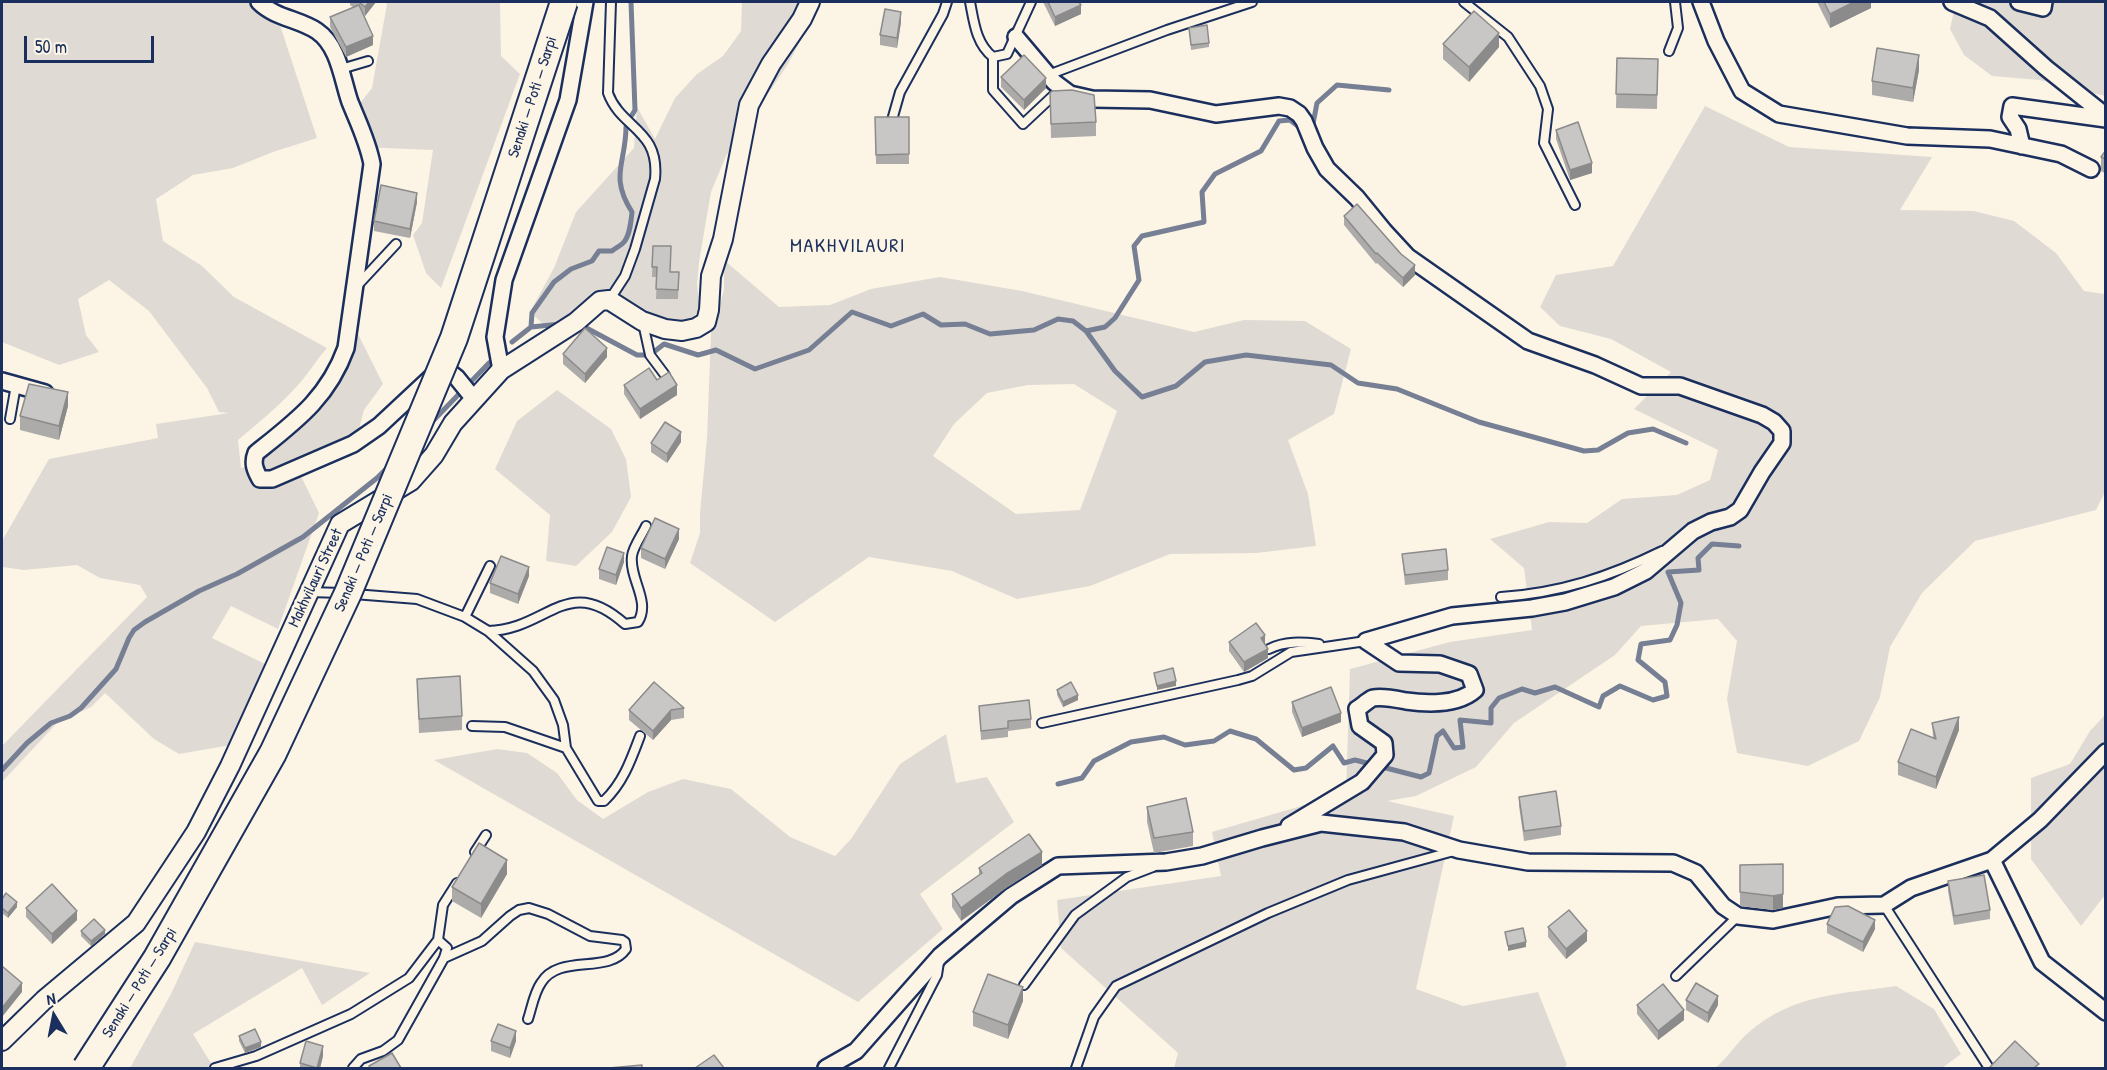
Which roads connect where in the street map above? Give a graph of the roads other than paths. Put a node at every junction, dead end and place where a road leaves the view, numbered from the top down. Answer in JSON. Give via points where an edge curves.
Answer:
{"nodes":[{"id":1,"x":259,"y":2,"type":"edge"},
{"id":2,"x":564,"y":2,"type":"edge"},
{"id":3,"x":585,"y":2,"type":"edge"},
{"id":4,"x":611,"y":2,"type":"edge"},
{"id":5,"x":810,"y":2,"type":"edge"},
{"id":6,"x":947,"y":2,"type":"edge"},
{"id":7,"x":970,"y":2,"type":"edge"},
{"id":8,"x":1031,"y":2,"type":"edge"},
{"id":9,"x":1252,"y":2,"type":"edge"},
{"id":10,"x":1464,"y":2,"type":"edge"},
{"id":11,"x":1676,"y":2,"type":"edge"},
{"id":12,"x":1701,"y":2,"type":"edge"},
{"id":13,"x":1952,"y":2,"type":"edge"},
{"id":14,"x":2019,"y":2,"type":"edge"},
{"id":15,"x":2044,"y":2,"type":"edge"},
{"id":16,"x":1016,"y":37,"type":"junction"},
{"id":17,"x":1669,"y":51,"type":"dead end"},
{"id":18,"x":993,"y":57,"type":"junction"},
{"id":19,"x":368,"y":61,"type":"dead end"},
{"id":20,"x":341,"y":69,"type":"junction"},
{"id":21,"x":1048,"y":75,"type":"junction"},
{"id":22,"x":1062,"y":88,"type":"junction"},
{"id":23,"x":2106,"y":118,"type":"edge"},
{"id":24,"x":892,"y":120,"type":"edge"},
{"id":25,"x":2022,"y":146,"type":"junction"},
{"id":26,"x":2091,"y":169,"type":"dead end"},
{"id":27,"x":1575,"y":206,"type":"dead end"},
{"id":28,"x":396,"y":244,"type":"dead end"},
{"id":29,"x":355,"y":288,"type":"junction"},
{"id":30,"x":609,"y":300,"type":"junction"},
{"id":31,"x":642,"y":321,"type":"junction"},
{"id":32,"x":501,"y":370,"type":"junction"},
{"id":33,"x":665,"y":375,"type":"edge"},
{"id":34,"x":9,"y":383,"type":"edge"},
{"id":35,"x":57,"y":395,"type":"edge"},
{"id":36,"x":471,"y":395,"type":"junction"},
{"id":37,"x":10,"y":419,"type":"dead end"},
{"id":38,"x":646,"y":526,"type":"dead end"},
{"id":39,"x":1684,"y":540,"type":"junction"},
{"id":40,"x":490,"y":566,"type":"dead end"},
{"id":41,"x":309,"y":592,"type":"junction"},
{"id":42,"x":1501,"y":597,"type":"dead end"},
{"id":43,"x":465,"y":616,"type":"junction"},
{"id":44,"x":488,"y":631,"type":"junction"},
{"id":45,"x":1366,"y":640,"type":"junction"},
{"id":46,"x":1335,"y":647,"type":"junction"},
{"id":47,"x":1269,"y":649,"type":"edge"},
{"id":48,"x":1042,"y":723,"type":"dead end"},
{"id":49,"x":472,"y":726,"type":"dead end"},
{"id":50,"x":640,"y":736,"type":"dead end"},
{"id":51,"x":566,"y":748,"type":"junction"},
{"id":52,"x":2106,"y":752,"type":"edge"},
{"id":53,"x":1276,"y":834,"type":"junction"},
{"id":54,"x":486,"y":835,"type":"dead end"},
{"id":55,"x":1459,"y":850,"type":"junction"},
{"id":56,"x":473,"y":855,"type":"edge"},
{"id":57,"x":1992,"y":860,"type":"junction"},
{"id":58,"x":1166,"y":862,"type":"junction"},
{"id":59,"x":461,"y":875,"type":"edge"},
{"id":60,"x":1884,"y":905,"type":"junction"},
{"id":61,"x":1738,"y":916,"type":"junction"},
{"id":62,"x":438,"y":940,"type":"junction"},
{"id":63,"x":940,"y":956,"type":"junction"},
{"id":64,"x":444,"y":958,"type":"junction"},
{"id":65,"x":1676,"y":976,"type":"dead end"},
{"id":66,"x":1023,"y":985,"type":"edge"},
{"id":67,"x":2106,"y":1012,"type":"edge"},
{"id":68,"x":528,"y":1019,"type":"dead end"},
{"id":69,"x":2,"y":1041,"type":"edge"},
{"id":70,"x":86,"y":1068,"type":"edge"},
{"id":71,"x":215,"y":1068,"type":"edge"},
{"id":72,"x":353,"y":1068,"type":"edge"},
{"id":73,"x":826,"y":1068,"type":"edge"},
{"id":74,"x":889,"y":1068,"type":"edge"},
{"id":75,"x":1076,"y":1068,"type":"edge"},
{"id":76,"x":1989,"y":1068,"type":"edge"}],
"edges":[{"from":1,"to":20,"type":"street","via":[[320,33]]},
{"from":2,"to":70,"type":"highway","name":"Senaki — Poti — Sarpi","bridge":true,"via":[[454,338],[348,592],[273,753],[157,958]]},
{"from":3,"to":32,"type":"street","via":[[568,100],[504,280],[495,337]]},
{"from":4,"to":30,"type":"lane","via":[[608,93],[613,105],[650,144],[656,167],[635,249],[625,276]]},
{"from":5,"to":31,"type":"street","via":[[749,105],[723,239],[711,276],[706,321],[682,331]]},
{"from":6,"to":24,"type":"lane","via":[[900,92]]},
{"from":7,"to":18,"type":"lane","via":[[983,50]]},
{"from":8,"to":16,"type":"lane"},
{"from":9,"to":21,"type":"lane"},
{"from":10,"to":27,"type":"lane","via":[[1508,37],[1540,86],[1548,110],[1544,143]]},
{"from":11,"to":17,"type":"lane","via":[[1678,28]]},
{"from":12,"to":25,"type":"street","via":[[1742,91],[1779,114],[1907,136],[1990,139]]},
{"from":13,"to":23,"type":"street","via":[[1990,18]]},
{"from":14,"to":15,"type":"street","via":[[2043,8]]},
{"from":16,"to":18,"type":"lane","via":[[1007,54]]},
{"from":16,"to":21,"type":"street"},
{"from":18,"to":22,"type":"lane","via":[[993,90],[1023,124]]},
{"from":19,"to":20,"type":"lane"},
{"from":20,"to":29,"type":"street","via":[[372,164]]},
{"from":21,"to":22,"type":"street"},
{"from":22,"to":39,"type":"street","via":[[1092,99],[1150,100],[1216,114],[1290,108],[1304,121],[1327,169],[1408,257],[1528,342],[1641,386],[1680,386],[1774,422],[1782,431],[1782,443],[1740,510],[1693,531]]},
{"from":23,"to":25,"type":"street","via":[[2012,106],[2010,117]]},
{"from":25,"to":26,"type":"street","via":[[2061,154]]},
{"from":28,"to":29,"type":"lane"},
{"from":29,"to":36,"type":"street","via":[[346,348],[338,369],[303,414],[256,453],[253,462],[260,479],[272,479],[353,444],[379,426],[438,371],[448,371]]},
{"from":30,"to":31,"type":"street"},
{"from":30,"to":32,"type":"street","name":"Makhvilauri Street","via":[[600,301]]},
{"from":31,"to":33,"type":"lane","via":[[650,355]]},
{"from":32,"to":36,"type":"street","name":"Makhvilauri Street"},
{"from":34,"to":35,"type":"street"},
{"from":34,"to":37,"type":"lane"},
{"from":36,"to":41,"type":"street","name":"Makhvilauri Street","via":[[434,455],[411,481],[339,524]]},
{"from":38,"to":44,"type":"lane","via":[[632,555],[642,599],[638,622],[625,624],[610,611],[585,602],[567,604],[516,627]]},
{"from":39,"to":42,"type":"lane","via":[[1609,575],[1562,589]]},
{"from":39,"to":45,"type":"street","via":[[1646,571],[1614,587],[1532,608],[1452,616]]},
{"from":40,"to":43,"type":"lane"},
{"from":41,"to":43,"type":"lane","via":[[417,599]]},
{"from":41,"to":69,"type":"street","name":"Makhvilauri Street","via":[[201,822],[136,923],[44,1000]]},
{"from":43,"to":44,"type":"lane"},
{"from":44,"to":51,"type":"lane","via":[[533,671],[554,700]]},
{"from":45,"to":46,"type":"lane"},
{"from":45,"to":53,"type":"street","via":[[1399,663],[1440,664],[1468,674],[1474,690],[1467,698],[1437,703],[1372,699],[1357,709],[1360,726],[1384,743],[1385,755],[1362,782]]},
{"from":46,"to":47,"type":"lane","via":[[1296,642]]},
{"from":46,"to":48,"type":"lane","via":[[1291,652],[1252,676],[1238,680]]},
{"from":49,"to":51,"type":"lane","via":[[505,727]]},
{"from":50,"to":51,"type":"lane","via":[[630,764],[604,801],[598,801]]},
{"from":52,"to":57,"type":"street","via":[[2040,820]]},
{"from":53,"to":55,"type":"street","via":[[1321,823],[1404,832]]},
{"from":53,"to":58,"type":"street","via":[[1202,856]]},
{"from":54,"to":56,"type":"lane"},
{"from":55,"to":61,"type":"street","via":[[1528,862],[1673,863],[1696,873],[1723,906]]},
{"from":55,"to":75,"type":"lane","via":[[1348,880],[1268,913],[1116,986],[1094,1017]]},
{"from":57,"to":60,"type":"street","via":[[1911,888]]},
{"from":57,"to":67,"type":"street","via":[[2042,962]]},
{"from":58,"to":63,"type":"street","via":[[1058,866],[1011,897]]},
{"from":58,"to":66,"type":"lane","via":[[1127,877],[1075,915]]},
{"from":59,"to":62,"type":"lane","via":[[443,905]]},
{"from":60,"to":61,"type":"street","via":[[1838,906],[1773,920]]},
{"from":60,"to":76,"type":"lane"},
{"from":61,"to":65,"type":"lane"},
{"from":62,"to":64,"type":"lane","via":[[447,948]]},
{"from":62,"to":71,"type":"lane","via":[[409,978],[351,1014],[256,1056]]},
{"from":63,"to":73,"type":"street","via":[[856,1051]]},
{"from":63,"to":74,"type":"lane","via":[[937,975]]},
{"from":64,"to":68,"type":"lane","via":[[482,941],[510,916],[529,908],[590,936],[625,942],[622,955],[613,959],[564,967],[549,974],[541,982]]},
{"from":64,"to":72,"type":"lane","via":[[398,1040],[361,1059]]}]}
